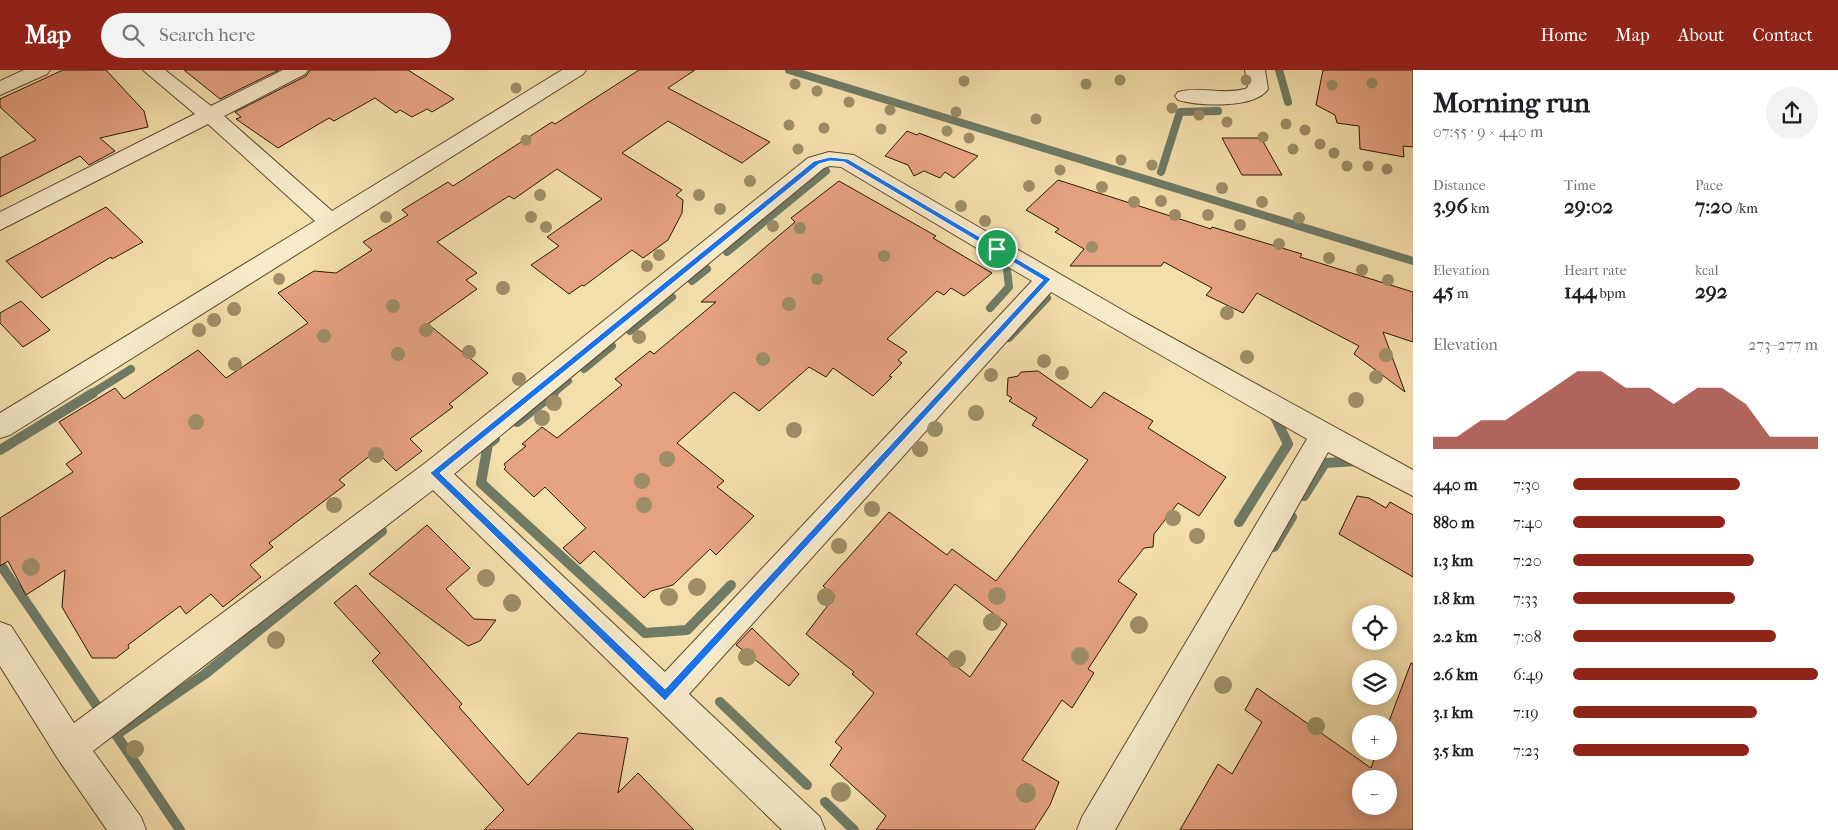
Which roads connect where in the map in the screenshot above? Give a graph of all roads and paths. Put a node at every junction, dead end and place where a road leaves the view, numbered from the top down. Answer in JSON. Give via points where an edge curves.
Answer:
{"nodes":[{"id":1,"x":40,"y":70,"type":"edge"},
{"id":2,"x":153,"y":70,"type":"edge"},
{"id":3,"x":298,"y":70,"type":"edge"},
{"id":4,"x":576,"y":70,"type":"edge"},
{"id":5,"x":1255,"y":70,"type":"edge"},
{"id":6,"x":0,"y":89,"type":"edge"},
{"id":7,"x":1185,"y":96,"type":"dead end"},
{"id":8,"x":211,"y":116,"type":"junction"},
{"id":9,"x":0,"y":222,"type":"edge"},
{"id":10,"x":331,"y":223,"type":"junction"},
{"id":11,"x":1048,"y":279,"type":"junction"},
{"id":12,"x":0,"y":427,"type":"edge"},
{"id":13,"x":1323,"y":436,"type":"junction"},
{"id":14,"x":434,"y":473,"type":"junction"},
{"id":15,"x":1413,"y":484,"type":"edge"},
{"id":16,"x":0,"y":637,"type":"edge"},
{"id":17,"x":665,"y":696,"type":"junction"},
{"id":18,"x":70,"y":747,"type":"junction"},
{"id":19,"x":128,"y":830,"type":"edge"},
{"id":20,"x":807,"y":830,"type":"edge"},
{"id":21,"x":1095,"y":830,"type":"edge"}],
"edges":[{"from":1,"to":6,"type":"street"},
{"from":2,"to":8,"type":"street"},
{"from":3,"to":8,"type":"street"},
{"from":4,"to":10,"type":"street"},
{"from":5,"to":7,"type":"street","via":[[1258,89],[1252,95]]},
{"from":8,"to":9,"type":"street"},
{"from":8,"to":10,"type":"street"},
{"from":10,"to":12,"type":"street"},
{"from":11,"to":13,"type":"street"},
{"from":11,"to":14,"type":"street","via":[[846,160],[830,159],[816,163]]},
{"from":11,"to":17,"type":"street"},
{"from":13,"to":15,"type":"street"},
{"from":13,"to":21,"type":"street"},
{"from":14,"to":17,"type":"street"},
{"from":14,"to":18,"type":"street"},
{"from":16,"to":18,"type":"street"},
{"from":17,"to":20,"type":"street"},
{"from":18,"to":19,"type":"street"}]}
